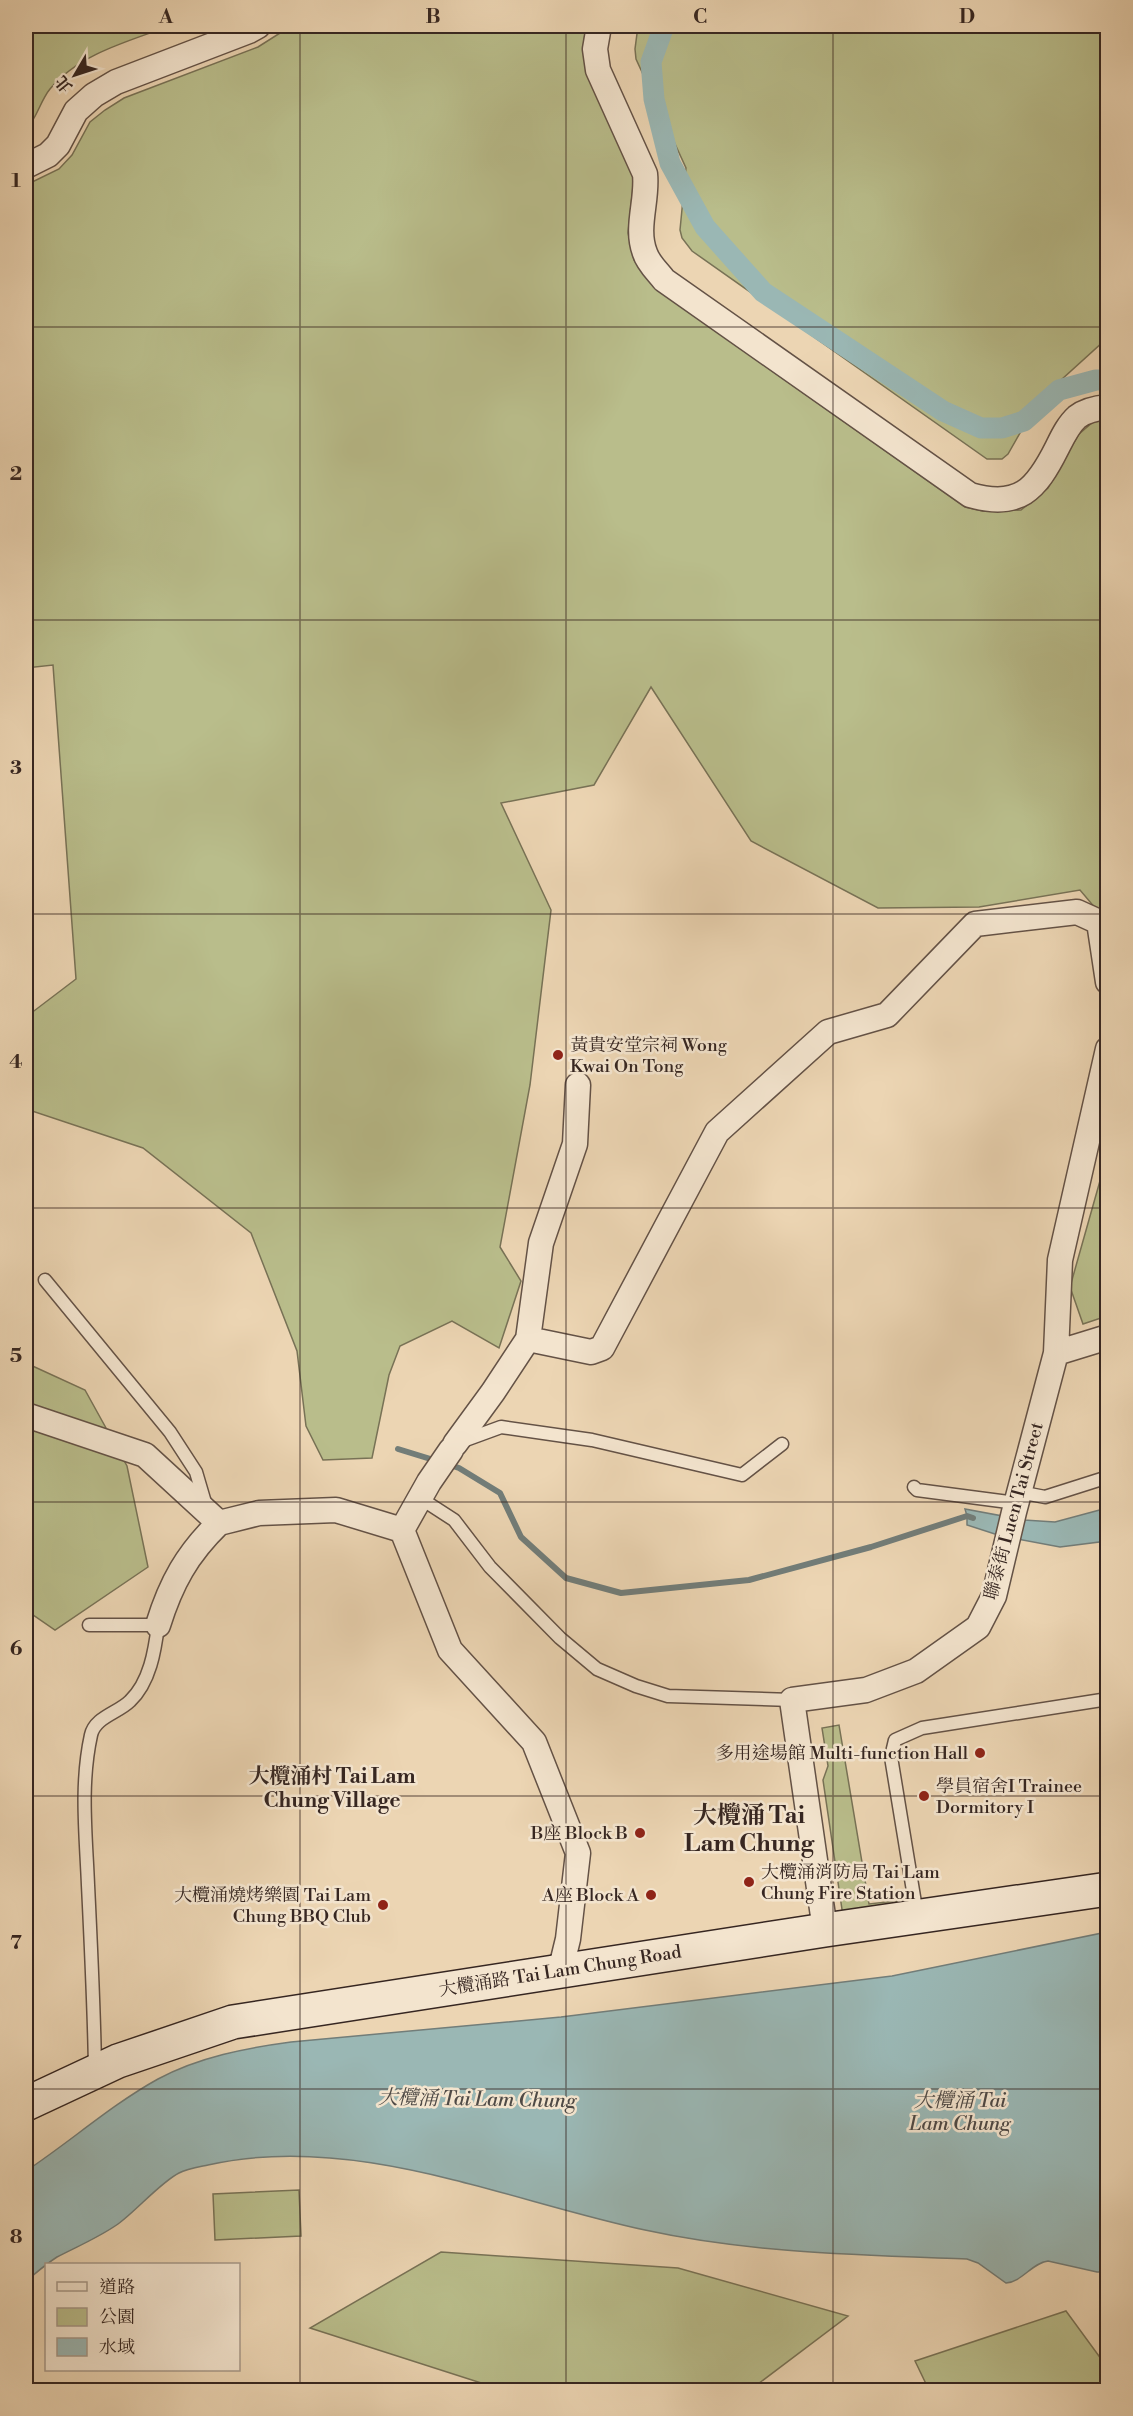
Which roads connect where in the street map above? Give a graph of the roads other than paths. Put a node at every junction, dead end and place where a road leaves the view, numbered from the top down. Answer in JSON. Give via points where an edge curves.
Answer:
{"nodes":[{"id":1,"x":258,"y":26,"type":"edge"},
{"id":2,"x":599,"y":26,"type":"edge"},
{"id":3,"x":26,"y":166,"type":"edge"},
{"id":4,"x":1107,"y":407,"type":"edge"},
{"id":5,"x":1107,"y":982,"type":"edge"},
{"id":6,"x":1107,"y":1049,"type":"edge"},
{"id":7,"x":578,"y":1085,"type":"dead end"},
{"id":8,"x":45,"y":1280,"type":"dead end"},
{"id":9,"x":1107,"y":1337,"type":"edge"},
{"id":10,"x":528,"y":1339,"type":"junction"},
{"id":11,"x":1056,"y":1353,"type":"junction"},
{"id":12,"x":26,"y":1415,"type":"edge"},
{"id":13,"x":782,"y":1444,"type":"dead end"},
{"id":14,"x":453,"y":1447,"type":"junction"},
{"id":15,"x":1107,"y":1477,"type":"edge"},
{"id":16,"x":914,"y":1486,"type":"dead end"},
{"id":17,"x":424,"y":1490,"type":"junction"},
{"id":18,"x":1016,"y":1502,"type":"junction"},
{"id":19,"x":214,"y":1518,"type":"junction"},
{"id":20,"x":402,"y":1530,"type":"junction"},
{"id":21,"x":89,"y":1624,"type":"dead end"},
{"id":22,"x":158,"y":1625,"type":"junction"},
{"id":23,"x":1107,"y":1699,"type":"edge"},
{"id":24,"x":792,"y":1700,"type":"junction"},
{"id":25,"x":1107,"y":1889,"type":"edge"},
{"id":26,"x":917,"y":1916,"type":"junction"},
{"id":27,"x":825,"y":1930,"type":"junction"},
{"id":28,"x":560,"y":1972,"type":"junction"},
{"id":29,"x":95,"y":2072,"type":"junction"},
{"id":30,"x":26,"y":2104,"type":"edge"}],
"edges":[{"from":1,"to":3,"type":"street","via":[[116,82],[94,95],[76,111],[58,145]]},
{"from":2,"to":4,"type":"street","via":[[595,49],[598,70],[645,174],[647,190],[640,232],[645,255],[664,280],[970,495],[984,499],[1016,498],[1027,491],[1043,474],[1073,422],[1088,411]]},
{"from":5,"to":10,"type":"street","via":[[1099,922],[1077,912],[975,924],[887,1015],[828,1032],[717,1132],[602,1348],[591,1353]]},
{"from":6,"to":11,"type":"street","name":"聯泰街 Luen Tai Street","via":[[1060,1260]]},
{"from":7,"to":10,"type":"street","via":[[575,1144],[541,1243]]},
{"from":8,"to":19,"type":"lane","via":[[170,1432],[196,1472]]},
{"from":9,"to":11,"type":"street"},
{"from":10,"to":14,"type":"street"},
{"from":11,"to":18,"type":"street","name":"聯泰街 Luen Tai Street"},
{"from":12,"to":19,"type":"street","via":[[145,1455]]},
{"from":13,"to":14,"type":"lane","via":[[742,1474],[592,1440],[501,1427]]},
{"from":14,"to":17,"type":"street"},
{"from":15,"to":18,"type":"lane"},
{"from":16,"to":18,"type":"lane","via":[[917,1490]]},
{"from":17,"to":20,"type":"street"},
{"from":17,"to":24,"type":"lane","via":[[454,1520],[490,1567],[560,1638],[597,1669],[668,1696]]},
{"from":18,"to":24,"type":"street","name":"聯泰街 Luen Tai Street","via":[[994,1596],[978,1626],[916,1671],[866,1690]]},
{"from":19,"to":20,"type":"street","via":[[336,1510]]},
{"from":19,"to":22,"type":"street","via":[[169,1591]]},
{"from":20,"to":28,"type":"street","via":[[450,1650],[534,1742],[578,1852],[568,1939]]},
{"from":21,"to":22,"type":"lane"},
{"from":22,"to":29,"type":"lane","via":[[155,1650],[143,1683],[132,1700],[116,1713],[100,1719],[91,1733],[83,1798]]},
{"from":23,"to":26,"type":"lane","via":[[922,1728],[894,1740],[891,1758]]},
{"from":24,"to":27,"type":"street"},
{"from":25,"to":26,"type":"street","name":"大欖涌路 Tai Lam Chung Road"},
{"from":26,"to":27,"type":"street","name":"大欖涌路 Tai Lam Chung Road"},
{"from":27,"to":28,"type":"street","name":"大欖涌路 Tai Lam Chung Road"},
{"from":28,"to":29,"type":"street","name":"大欖涌路 Tai Lam Chung Road","via":[[233,2022]]},
{"from":29,"to":30,"type":"street","name":"大欖涌路 Tai Lam Chung Road"}]}
